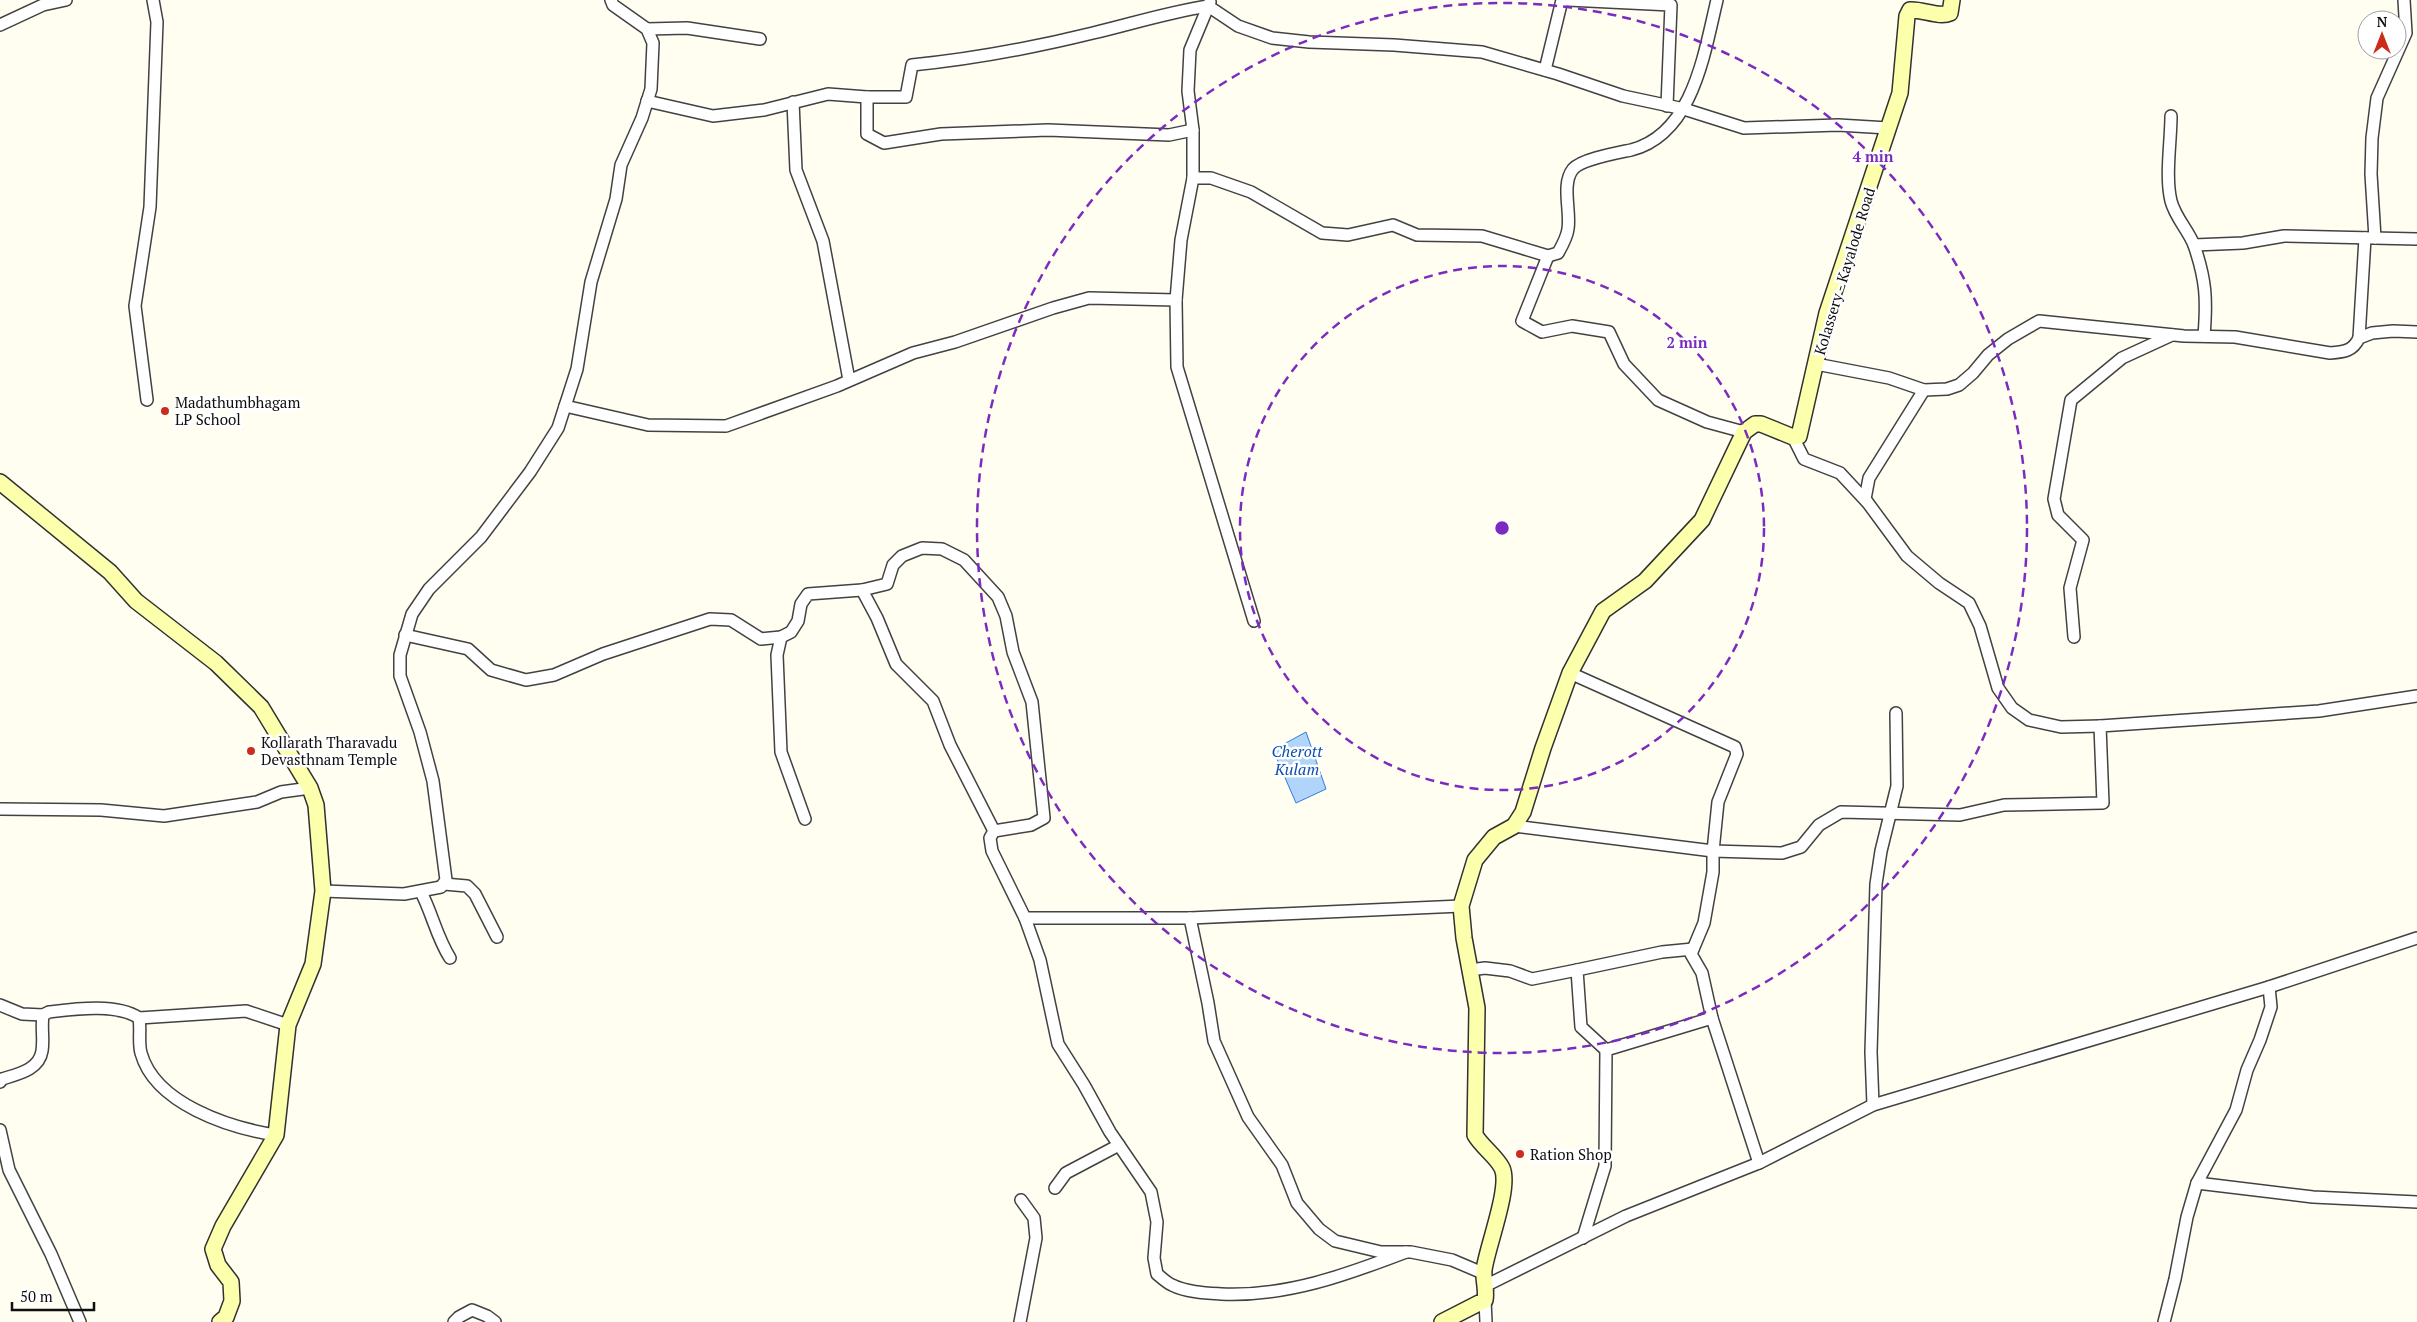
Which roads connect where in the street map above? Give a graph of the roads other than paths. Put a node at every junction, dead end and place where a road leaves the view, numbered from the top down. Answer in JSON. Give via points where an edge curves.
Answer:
{"nodes":[{"id":1,"x":66,"y":0,"type":"edge"},
{"id":2,"x":153,"y":0,"type":"edge"},
{"id":3,"x":611,"y":0,"type":"edge"},
{"id":4,"x":1562,"y":0,"type":"edge"},
{"id":5,"x":1568,"y":0,"type":"edge"},
{"id":6,"x":1717,"y":0,"type":"edge"},
{"id":7,"x":1952,"y":0,"type":"edge"},
{"id":8,"x":2404,"y":0,"type":"edge"},
{"id":9,"x":1209,"y":3,"type":"edge"},
{"id":10,"x":0,"y":26,"type":"edge"},
{"id":11,"x":647,"y":29,"type":"junction"},
{"id":12,"x":760,"y":39,"type":"dead end"},
{"id":13,"x":1545,"y":70,"type":"junction"},
{"id":14,"x":867,"y":97,"type":"junction"},
{"id":15,"x":647,"y":101,"type":"junction"},
{"id":16,"x":793,"y":102,"type":"junction"},
{"id":17,"x":1667,"y":106,"type":"junction"},
{"id":18,"x":1684,"y":109,"type":"junction"},
{"id":19,"x":2171,"y":116,"type":"dead end"},
{"id":20,"x":1888,"y":128,"type":"junction"},
{"id":21,"x":1193,"y":130,"type":"junction"},
{"id":22,"x":1193,"y":178,"type":"junction"},
{"id":23,"x":2370,"y":238,"type":"junction"},
{"id":24,"x":2417,"y":239,"type":"edge"},
{"id":25,"x":2194,"y":245,"type":"junction"},
{"id":26,"x":1548,"y":256,"type":"junction"},
{"id":27,"x":1176,"y":300,"type":"junction"},
{"id":28,"x":2417,"y":332,"type":"edge"},
{"id":29,"x":2173,"y":335,"type":"junction"},
{"id":30,"x":2204,"y":336,"type":"junction"},
{"id":31,"x":2359,"y":338,"type":"junction"},
{"id":32,"x":1816,"y":364,"type":"junction"},
{"id":33,"x":848,"y":380,"type":"junction"},
{"id":34,"x":1924,"y":390,"type":"junction"},
{"id":35,"x":147,"y":400,"type":"dead end"},
{"id":36,"x":565,"y":406,"type":"junction"},
{"id":37,"x":1744,"y":432,"type":"junction"},
{"id":38,"x":1793,"y":438,"type":"junction"},
{"id":39,"x":0,"y":482,"type":"edge"},
{"id":40,"x":1867,"y":502,"type":"junction"},
{"id":41,"x":862,"y":590,"type":"junction"},
{"id":42,"x":1254,"y":621,"type":"dead end"},
{"id":43,"x":405,"y":636,"type":"junction"},
{"id":44,"x":782,"y":637,"type":"junction"},
{"id":45,"x":2074,"y":637,"type":"dead end"},
{"id":46,"x":1570,"y":673,"type":"junction"},
{"id":47,"x":2417,"y":696,"type":"edge"},
{"id":48,"x":1896,"y":714,"type":"dead end"},
{"id":49,"x":2100,"y":726,"type":"junction"},
{"id":50,"x":310,"y":788,"type":"junction"},
{"id":51,"x":0,"y":809,"type":"edge"},
{"id":52,"x":1889,"y":814,"type":"junction"},
{"id":53,"x":805,"y":819,"type":"dead end"},
{"id":54,"x":1514,"y":826,"type":"junction"},
{"id":55,"x":994,"y":830,"type":"junction"},
{"id":56,"x":1713,"y":851,"type":"junction"},
{"id":57,"x":444,"y":884,"type":"junction"},
{"id":58,"x":323,"y":891,"type":"junction"},
{"id":59,"x":421,"y":892,"type":"junction"},
{"id":60,"x":1461,"y":906,"type":"junction"},
{"id":61,"x":1025,"y":918,"type":"junction"},
{"id":62,"x":1190,"y":918,"type":"junction"},
{"id":63,"x":497,"y":937,"type":"dead end"},
{"id":64,"x":2417,"y":938,"type":"edge"},
{"id":65,"x":1693,"y":949,"type":"junction"},
{"id":66,"x":450,"y":958,"type":"dead end"},
{"id":67,"x":1470,"y":970,"type":"junction"},
{"id":68,"x":1578,"y":970,"type":"junction"},
{"id":69,"x":2268,"y":987,"type":"junction"},
{"id":70,"x":0,"y":1005,"type":"edge"},
{"id":71,"x":43,"y":1015,"type":"junction"},
{"id":72,"x":139,"y":1018,"type":"junction"},
{"id":73,"x":1712,"y":1018,"type":"junction"},
{"id":74,"x":288,"y":1025,"type":"junction"},
{"id":75,"x":1606,"y":1050,"type":"junction"},
{"id":76,"x":0,"y":1082,"type":"edge"},
{"id":77,"x":1873,"y":1106,"type":"junction"},
{"id":78,"x":0,"y":1130,"type":"edge"},
{"id":79,"x":276,"y":1135,"type":"junction"},
{"id":80,"x":1119,"y":1145,"type":"junction"},
{"id":81,"x":1759,"y":1163,"type":"junction"},
{"id":82,"x":2197,"y":1183,"type":"junction"},
{"id":83,"x":1055,"y":1188,"type":"dead end"},
{"id":84,"x":1021,"y":1200,"type":"dead end"},
{"id":85,"x":2417,"y":1202,"type":"edge"},
{"id":86,"x":1582,"y":1238,"type":"junction"},
{"id":87,"x":1406,"y":1252,"type":"junction"},
{"id":88,"x":1485,"y":1287,"type":"junction"},
{"id":89,"x":80,"y":1322,"type":"edge"},
{"id":90,"x":220,"y":1322,"type":"edge"},
{"id":91,"x":454,"y":1322,"type":"edge"},
{"id":92,"x":495,"y":1322,"type":"edge"},
{"id":93,"x":1020,"y":1322,"type":"edge"},
{"id":94,"x":1442,"y":1322,"type":"edge"},
{"id":95,"x":1486,"y":1322,"type":"edge"},
{"id":96,"x":2164,"y":1322,"type":"edge"}],
"edges":[{"from":1,"to":10,"type":"street","via":[[43,5]]},
{"from":2,"to":35,"type":"street","via":[[157,22],[150,207],[135,306]]},
{"from":3,"to":11,"type":"street","via":[[613,5]]},
{"from":4,"to":13,"type":"street"},
{"from":5,"to":17,"type":"street","via":[[1671,5]]},
{"from":6,"to":18,"type":"street","via":[[1703,56]]},
{"from":7,"to":20,"type":"main road","name":"Kolassery - Kayalode Road","via":[[1950,13],[1945,15],[1910,10],[1900,93]]},
{"from":8,"to":23,"type":"street","via":[[2406,33],[2378,98],[2372,138]]},
{"from":9,"to":13,"type":"street","via":[[1238,26],[1272,38],[1482,52]]},
{"from":9,"to":14,"type":"street","via":[[975,59],[912,65],[906,97]]},
{"from":9,"to":21,"type":"street","via":[[1190,50],[1188,91]]},
{"from":11,"to":12,"type":"street","via":[[687,28]]},
{"from":11,"to":15,"type":"street","via":[[652,44],[651,89]]},
{"from":13,"to":17,"type":"street","via":[[1623,96]]},
{"from":14,"to":16,"type":"street","via":[[828,94]]},
{"from":14,"to":21,"type":"street","via":[[867,134],[884,143],[941,134],[1048,130],[1169,135]]},
{"from":15,"to":16,"type":"street","via":[[713,116],[764,110]]},
{"from":15,"to":36,"type":"street","via":[[621,165],[616,199],[591,282],[577,369]]},
{"from":16,"to":33,"type":"street","via":[[796,170],[823,241]]},
{"from":17,"to":18,"type":"street"},
{"from":18,"to":20,"type":"street","via":[[1744,128],[1838,125]]},
{"from":18,"to":26,"type":"street","via":[[1668,130],[1644,146],[1603,156],[1574,168],[1568,178],[1568,229],[1558,254]]},
{"from":19,"to":25,"type":"street","via":[[2171,201]]},
{"from":20,"to":32,"type":"main road","name":"Kolassery - Kayalode Road","via":[[1828,313]]},
{"from":21,"to":22,"type":"street"},
{"from":22,"to":26,"type":"street","via":[[1211,178],[1251,192],[1322,233],[1348,236],[1393,226],[1417,235],[1482,236]]},
{"from":22,"to":27,"type":"street","via":[[1181,240]]},
{"from":23,"to":24,"type":"street"},
{"from":23,"to":25,"type":"street","via":[[2284,236],[2243,243]]},
{"from":23,"to":31,"type":"street"},
{"from":25,"to":30,"type":"street","via":[[2206,282]]},
{"from":26,"to":37,"type":"street","via":[[1522,321],[1542,332],[1572,326],[1609,332],[1624,364],[1658,400],[1707,422]]},
{"from":27,"to":33,"type":"street","via":[[1089,298],[912,353]]},
{"from":27,"to":42,"type":"street","via":[[1177,367]]},
{"from":28,"to":31,"type":"street","via":[[2372,333]]},
{"from":29,"to":30,"type":"street"},
{"from":29,"to":34,"type":"street","via":[[2039,321],[2001,344],[1959,385]]},
{"from":29,"to":45,"type":"street","via":[[2122,358],[2071,400],[2054,499],[2058,515],[2083,540],[2070,588]]},
{"from":30,"to":31,"type":"street","via":[[2274,342],[2330,352],[2354,348]]},
{"from":32,"to":34,"type":"street","via":[[1889,378]]},
{"from":32,"to":38,"type":"main road","name":"Kolassery - Kayalode Road","via":[[1799,436]]},
{"from":33,"to":36,"type":"street","via":[[726,426],[648,425]]},
{"from":34,"to":40,"type":"street","via":[[1869,478]]},
{"from":36,"to":43,"type":"street","via":[[558,428],[530,472],[481,537],[429,589],[412,614]]},
{"from":37,"to":38,"type":"main road","via":[[1754,424],[1761,424]]},
{"from":37,"to":46,"type":"main road","via":[[1702,520],[1645,581],[1603,611]]},
{"from":38,"to":40,"type":"street","via":[[1804,459],[1840,473]]},
{"from":39,"to":50,"type":"main road","via":[[110,572],[136,601],[216,663],[261,708]]},
{"from":40,"to":49,"type":"street","via":[[1907,556],[1969,603],[1980,626],[1998,688],[2012,708],[2029,720],[2053,725]]},
{"from":41,"to":44,"type":"street","via":[[808,594],[801,604],[798,621],[791,632]]},
{"from":41,"to":55,"type":"street","via":[[896,664],[933,701],[950,745]]},
{"from":41,"to":55,"type":"street","via":[[887,584],[893,565],[902,556],[922,548],[942,549],[964,560],[998,597],[1006,616],[1013,652],[1032,702],[1044,818],[1031,824]]},
{"from":43,"to":44,"type":"street","via":[[468,649],[492,670],[526,680],[548,677],[603,654],[710,619],[730,620],[761,638]]},
{"from":43,"to":57,"type":"street","via":[[400,655],[400,676],[433,781],[446,867]]},
{"from":44,"to":53,"type":"street","via":[[777,655],[781,752]]},
{"from":46,"to":54,"type":"main road","via":[[1523,812]]},
{"from":46,"to":56,"type":"street","via":[[1735,747],[1737,754],[1718,802]]},
{"from":47,"to":49,"type":"street","via":[[2319,711]]},
{"from":48,"to":52,"type":"street","via":[[1897,786]]},
{"from":49,"to":52,"type":"street","via":[[2103,803],[2004,805],[1960,814]]},
{"from":50,"to":51,"type":"street","via":[[281,792],[257,802],[164,816],[101,810]]},
{"from":50,"to":58,"type":"main road","via":[[316,805]]},
{"from":52,"to":56,"type":"street","via":[[1840,812],[1819,825],[1801,847],[1782,853]]},
{"from":52,"to":77,"type":"street","via":[[1876,884]]},
{"from":54,"to":56,"type":"street"},
{"from":54,"to":60,"type":"main road","via":[[1494,837],[1475,860]]},
{"from":55,"to":61,"type":"street","via":[[990,845]]},
{"from":56,"to":65,"type":"street","via":[[1713,872],[1704,924]]},
{"from":57,"to":59,"type":"street"},
{"from":57,"to":63,"type":"street","via":[[467,886],[475,894]]},
{"from":58,"to":59,"type":"street"},
{"from":58,"to":74,"type":"main road","via":[[313,964]]},
{"from":59,"to":66,"type":"street","via":[[442,947]]},
{"from":60,"to":62,"type":"street"},
{"from":60,"to":67,"type":"main road"},
{"from":61,"to":62,"type":"street"},
{"from":61,"to":80,"type":"street","via":[[1040,960],[1058,1044]]},
{"from":62,"to":87,"type":"street","via":[[1214,1041],[1248,1116],[1282,1165],[1297,1203],[1319,1229],[1335,1241],[1381,1252]]},
{"from":64,"to":69,"type":"street"},
{"from":65,"to":68,"type":"street","via":[[1662,952]]},
{"from":65,"to":73,"type":"street","via":[[1692,958],[1702,973]]},
{"from":67,"to":68,"type":"street","via":[[1510,971],[1532,979]]},
{"from":67,"to":88,"type":"main road","via":[[1477,1008],[1475,1135],[1502,1167],[1504,1176]]},
{"from":68,"to":75,"type":"street","via":[[1581,1027]]},
{"from":69,"to":77,"type":"street"},
{"from":69,"to":82,"type":"street","via":[[2270,1006],[2236,1110]]},
{"from":70,"to":71,"type":"street","via":[[22,1014]]},
{"from":71,"to":72,"type":"street","via":[[94,1009],[127,1012]]},
{"from":71,"to":76,"type":"street","via":[[40,1027],[42,1051],[36,1064]]},
{"from":72,"to":74,"type":"street","via":[[246,1011]]},
{"from":72,"to":79,"type":"street","via":[[141,1053],[165,1090],[194,1110],[249,1131]]},
{"from":73,"to":75,"type":"street"},
{"from":73,"to":81,"type":"street"},
{"from":74,"to":79,"type":"main road"},
{"from":75,"to":86,"type":"street","via":[[1605,1166]]},
{"from":77,"to":81,"type":"street"},
{"from":78,"to":89,"type":"street","via":[[9,1170],[51,1254]]},
{"from":79,"to":90,"type":"main road","via":[[213,1249],[218,1265],[231,1282],[232,1301]]},
{"from":80,"to":83,"type":"street","via":[[1066,1173]]},
{"from":80,"to":87,"type":"street","via":[[1151,1192],[1158,1222],[1154,1258],[1157,1274],[1173,1286],[1206,1293],[1245,1295],[1285,1291],[1347,1275]]},
{"from":81,"to":86,"type":"street","via":[[1626,1216]]},
{"from":82,"to":85,"type":"street","via":[[2313,1198]]},
{"from":82,"to":96,"type":"street"},
{"from":84,"to":93,"type":"street","via":[[1034,1218],[1036,1238]]},
{"from":86,"to":88,"type":"street"},
{"from":87,"to":88,"type":"street","via":[[1452,1260]]},
{"from":88,"to":94,"type":"main road"},
{"from":88,"to":95,"type":"street"},
{"from":91,"to":92,"type":"street","via":[[472,1310]]}]}
